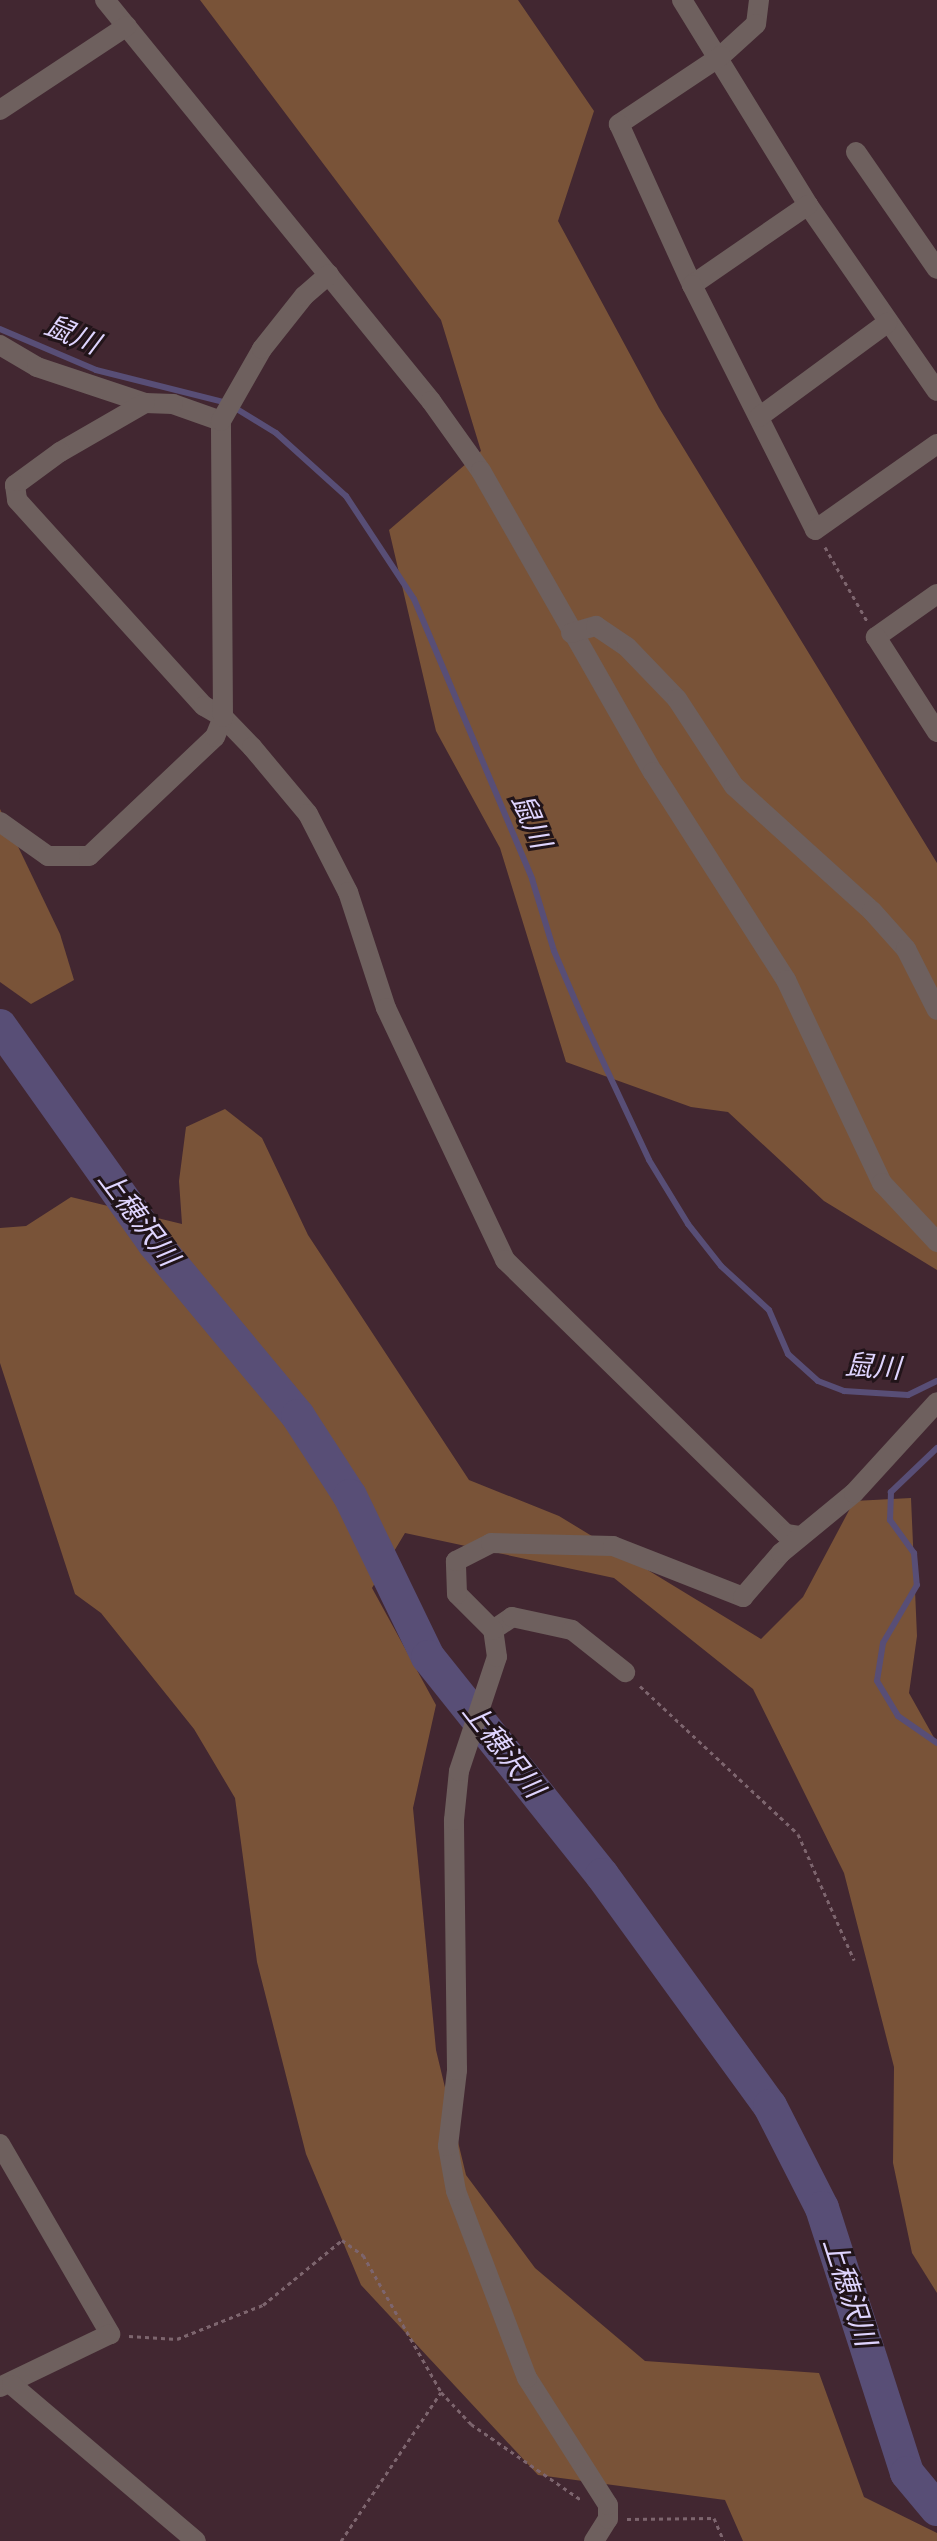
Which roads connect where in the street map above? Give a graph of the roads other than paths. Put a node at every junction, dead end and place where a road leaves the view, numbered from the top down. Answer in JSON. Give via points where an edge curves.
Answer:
{"nodes":[{"id":1,"x":105,"y":0,"type":"edge"},
{"id":2,"x":682,"y":0,"type":"edge"},
{"id":3,"x":759,"y":0,"type":"edge"},
{"id":4,"x":127,"y":26,"type":"junction"},
{"id":5,"x":721,"y":56,"type":"junction"},
{"id":6,"x":0,"y":110,"type":"edge"},
{"id":7,"x":856,"y":152,"type":"dead end"},
{"id":8,"x":808,"y":205,"type":"junction"},
{"id":9,"x":937,"y":269,"type":"edge"},
{"id":10,"x":329,"y":274,"type":"junction"},
{"id":11,"x":692,"y":285,"type":"junction"},
{"id":12,"x":887,"y":323,"type":"junction"},
{"id":13,"x":0,"y":345,"type":"edge"},
{"id":14,"x":937,"y":391,"type":"edge"},
{"id":15,"x":145,"y":403,"type":"junction"},
{"id":16,"x":759,"y":417,"type":"junction"},
{"id":17,"x":222,"y":418,"type":"junction"},
{"id":18,"x":937,"y":444,"type":"edge"},
{"id":19,"x":937,"y":594,"type":"edge"},
{"id":20,"x":571,"y":633,"type":"junction"},
{"id":21,"x":223,"y":717,"type":"junction"},
{"id":22,"x":937,"y":732,"type":"edge"},
{"id":23,"x":0,"y":822,"type":"edge"},
{"id":24,"x":937,"y":1010,"type":"edge"},
{"id":25,"x":937,"y":1242,"type":"edge"},
{"id":26,"x":937,"y":1402,"type":"edge"},
{"id":27,"x":801,"y":1536,"type":"junction"},
{"id":28,"x":493,"y":1630,"type":"junction"},
{"id":29,"x":625,"y":1672,"type":"road end"},
{"id":30,"x":0,"y":2144,"type":"edge"},
{"id":31,"x":6,"y":2386,"type":"edge"},
{"id":32,"x":196,"y":2541,"type":"edge"},
{"id":33,"x":594,"y":2541,"type":"edge"}],
"edges":[{"from":1,"to":4,"type":"street"},
{"from":2,"to":5,"type":"street"},
{"from":3,"to":5,"type":"street","via":[[756,24]]},
{"from":4,"to":6,"type":"street"},
{"from":4,"to":10,"type":"street"},
{"from":5,"to":8,"type":"street"},
{"from":5,"to":11,"type":"street","via":[[619,124]]},
{"from":7,"to":9,"type":"street"},
{"from":8,"to":11,"type":"street"},
{"from":8,"to":12,"type":"street"},
{"from":10,"to":17,"type":"street","via":[[295,307]]},
{"from":10,"to":20,"type":"street","via":[[481,471]]},
{"from":11,"to":16,"type":"street"},
{"from":12,"to":14,"type":"street"},
{"from":12,"to":16,"type":"street"},
{"from":13,"to":15,"type":"street","via":[[37,367]]},
{"from":15,"to":17,"type":"street","via":[[173,404]]},
{"from":15,"to":21,"type":"street","via":[[15,485],[17,500],[204,706]]},
{"from":16,"to":18,"type":"street","via":[[815,530]]},
{"from":17,"to":21,"type":"street"},
{"from":19,"to":22,"type":"street","via":[[876,637]]},
{"from":20,"to":24,"type":"street","via":[[596,626],[627,647],[677,699],[734,786],[872,911],[906,949]]},
{"from":20,"to":25,"type":"street","via":[[786,980],[882,1183]]},
{"from":21,"to":23,"type":"street","via":[[215,737],[189,766],[89,856],[48,856]]},
{"from":21,"to":27,"type":"street","via":[[308,814],[348,892],[386,1008],[505,1260],[786,1534]]},
{"from":26,"to":27,"type":"street","via":[[854,1493]]},
{"from":27,"to":28,"type":"street","via":[[743,1597],[613,1546],[491,1543],[456,1561],[454,1573],[457,1594]]},
{"from":28,"to":29,"type":"street","via":[[512,1617],[572,1630]]},
{"from":28,"to":33,"type":"street","via":[[497,1657],[459,1771],[454,1820],[457,2070],[448,2146],[456,2191],[498,2313],[527,2378],[608,2505],[608,2519]]},
{"from":30,"to":31,"type":"street","via":[[110,2334]]},
{"from":31,"to":32,"type":"street"}]}
